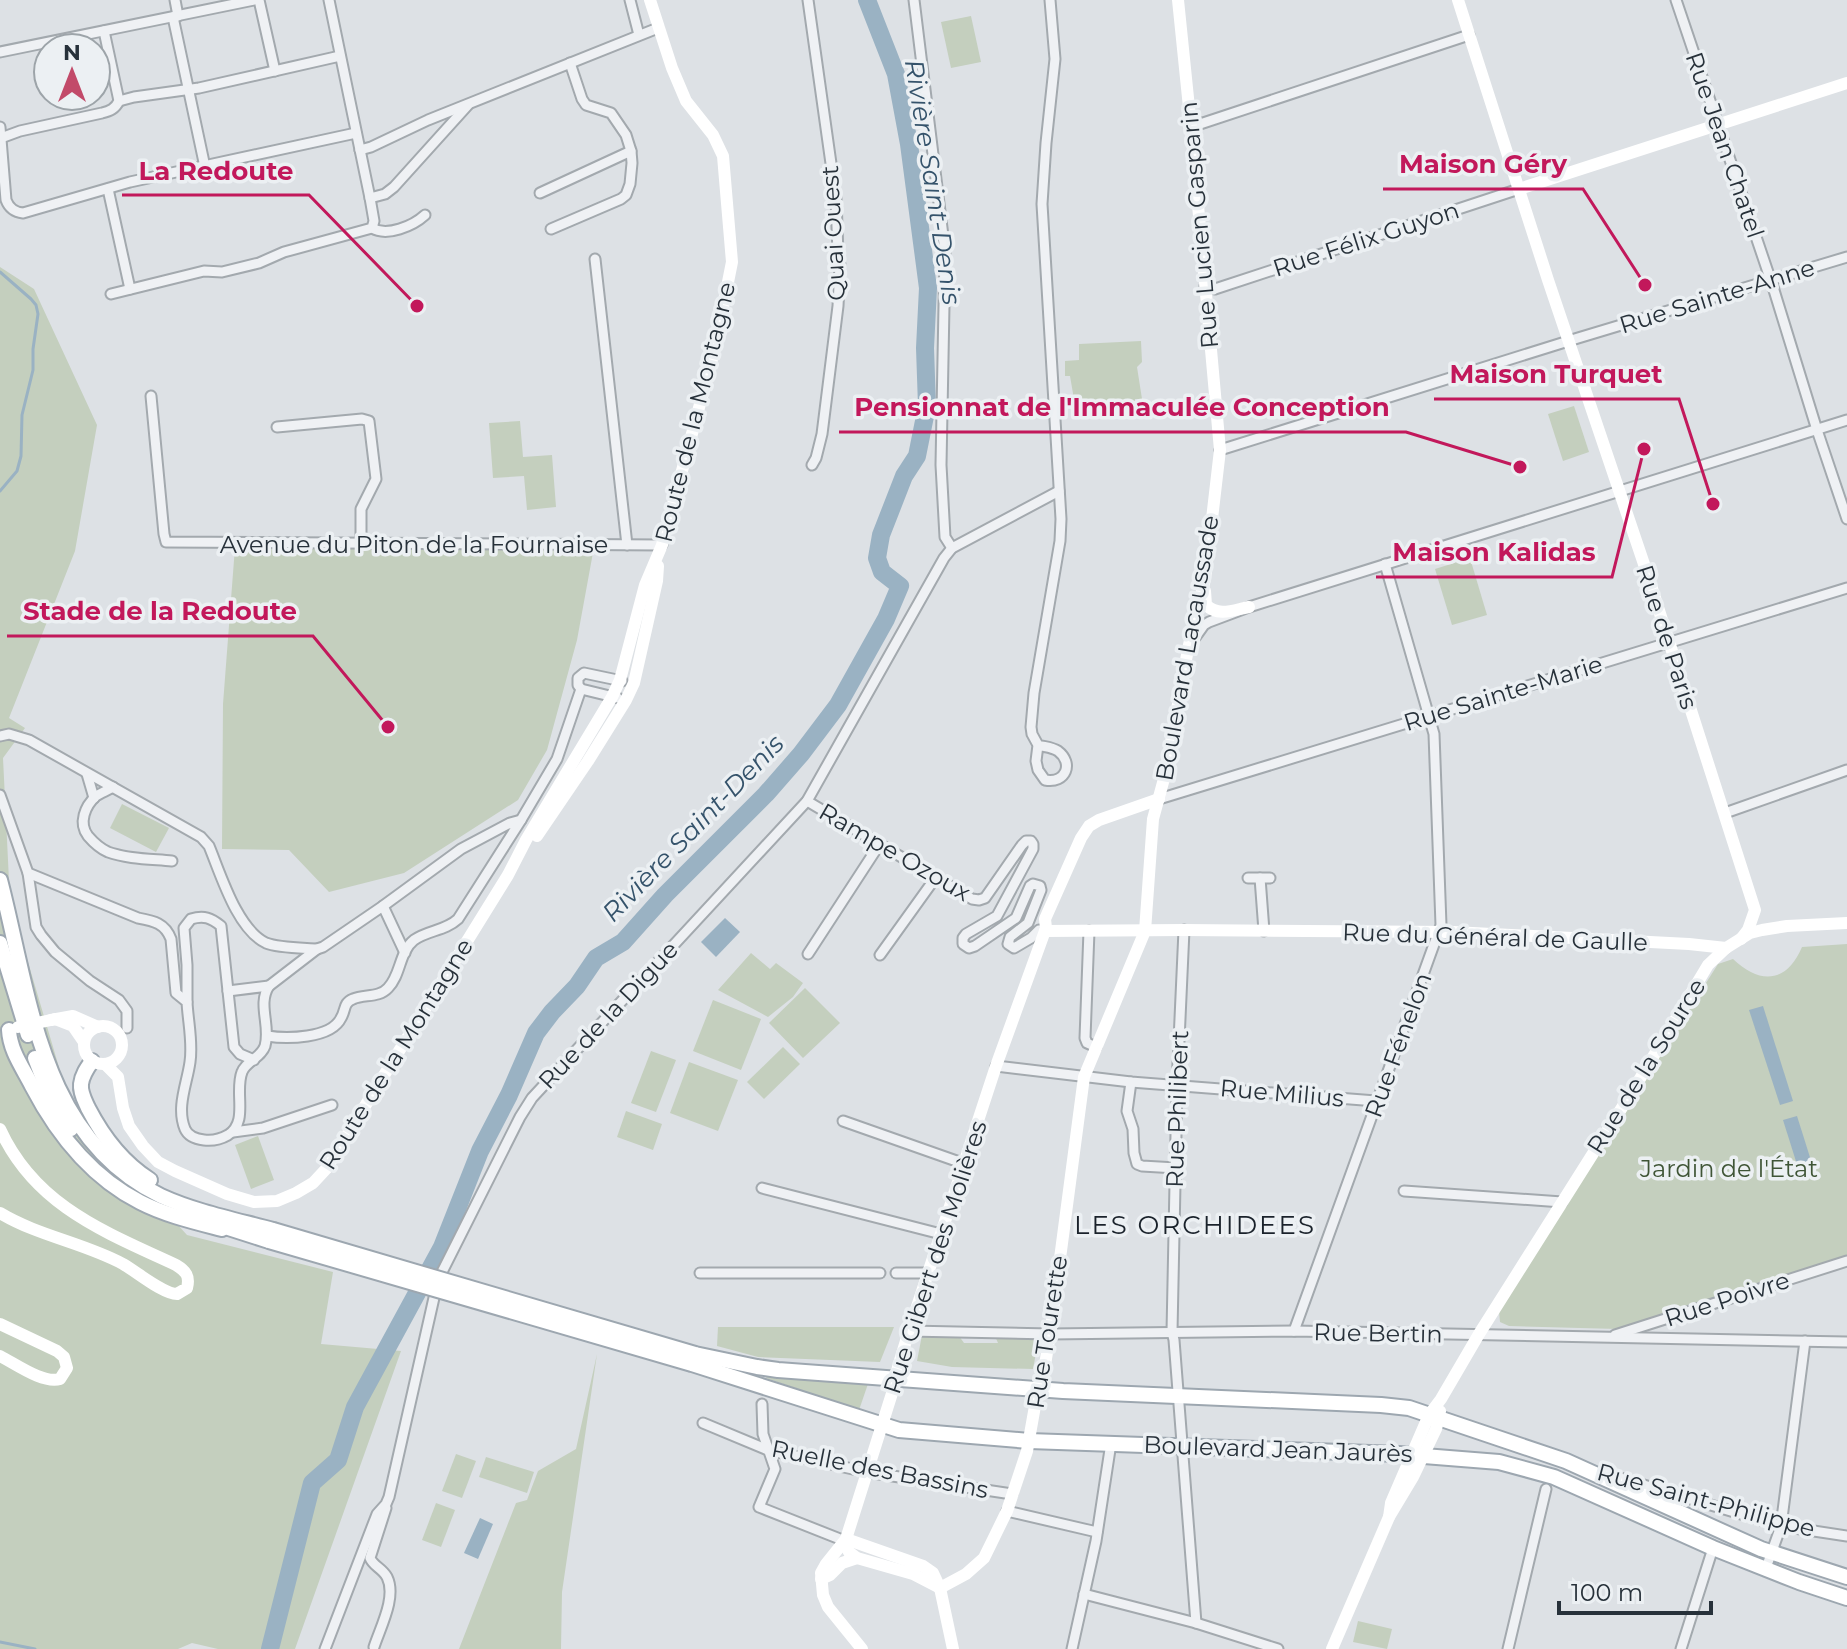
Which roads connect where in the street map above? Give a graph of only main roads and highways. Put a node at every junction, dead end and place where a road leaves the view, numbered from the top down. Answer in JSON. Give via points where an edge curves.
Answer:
{"nodes":[{"id":1,"x":650,"y":0,"type":"edge"},
{"id":2,"x":1178,"y":0,"type":"edge"},
{"id":3,"x":1458,"y":0,"type":"edge"},
{"id":4,"x":1847,"y":83,"type":"edge"},
{"id":5,"x":1519,"y":189,"type":"junction"},
{"id":6,"x":1220,"y":450,"type":"joint"},
{"id":7,"x":1205,"y":579,"type":"junction"},
{"id":8,"x":1249,"y":607,"type":"road end"},
{"id":9,"x":627,"y":682,"type":"junction"},
{"id":10,"x":1152,"y":801,"type":"junction"},
{"id":11,"x":508,"y":875,"type":"junction"},
{"id":12,"x":0,"y":880,"type":"edge"},
{"id":13,"x":1755,"y":910,"type":"junction"},
{"id":14,"x":1847,"y":923,"type":"edge"},
{"id":15,"x":1787,"y":926,"type":"junction"},
{"id":16,"x":1045,"y":931,"type":"junction"},
{"id":17,"x":1145,"y":931,"type":"junction"},
{"id":18,"x":1741,"y":939,"type":"junction"},
{"id":19,"x":0,"y":943,"type":"edge"},
{"id":20,"x":1726,"y":948,"type":"junction"},
{"id":21,"x":53,"y":1020,"type":"junction"},
{"id":22,"x":98,"y":1027,"type":"junction"},
{"id":23,"x":9,"y":1030,"type":"edge"},
{"id":24,"x":84,"y":1042,"type":"junction"},
{"id":25,"x":8,"y":1054,"type":"edge"},
{"id":26,"x":120,"y":1054,"type":"junction"},
{"id":27,"x":98,"y":1062,"type":"junction"},
{"id":28,"x":122,"y":1092,"type":"junction"},
{"id":29,"x":0,"y":1129,"type":"edge"},
{"id":30,"x":0,"y":1213,"type":"edge"},
{"id":31,"x":271,"y":1236,"type":"junction"},
{"id":32,"x":0,"y":1324,"type":"edge"},
{"id":33,"x":0,"y":1356,"type":"edge"},
{"id":34,"x":694,"y":1359,"type":"junction"},
{"id":35,"x":896,"y":1378,"type":"junction"},
{"id":36,"x":1038,"y":1389,"type":"junction"},
{"id":37,"x":1434,"y":1417,"type":"junction"},
{"id":38,"x":882,"y":1425,"type":"junction"},
{"id":39,"x":1029,"y":1441,"type":"junction"},
{"id":40,"x":1417,"y":1455,"type":"junction"},
{"id":41,"x":845,"y":1541,"type":"junction"},
{"id":42,"x":857,"y":1558,"type":"junction"},
{"id":43,"x":1847,"y":1577,"type":"edge"},
{"id":44,"x":821,"y":1579,"type":"junction"},
{"id":45,"x":940,"y":1588,"type":"junction"},
{"id":46,"x":1847,"y":1598,"type":"edge"},
{"id":47,"x":862,"y":1649,"type":"edge"},
{"id":48,"x":953,"y":1649,"type":"edge"},
{"id":49,"x":1332,"y":1649,"type":"edge"}],
"edges":[{"from":1,"to":9,"type":"main road","name":"Route de la Montagne","via":[[686,101],[723,156],[732,262],[714,352],[660,550],[645,585]]},
{"from":2,"to":6,"type":"main road","name":"Rue Lucien Gasparin"},
{"from":3,"to":5,"type":"main road","name":"Rue de Paris"},
{"from":4,"to":5,"type":"main road","name":"Rue Félix Guyon"},
{"from":5,"to":13,"type":"main road","name":"Rue de Paris"},
{"from":6,"to":7,"type":"main road","name":"Boulevard Lacaussade"},
{"from":7,"to":8,"type":"main road","via":[[1206,605],[1214,612]]},
{"from":7,"to":10,"type":"main road","name":"Boulevard Lacaussade"},
{"from":9,"to":11,"type":"main road","name":"Route de la Montagne","via":[[612,697]]},
{"from":9,"to":11,"type":"main road","name":"Route de la Montagne","via":[[626,700]]},
{"from":10,"to":16,"type":"main road","name":"Boulevard Lacaussade","via":[[1089,826],[1045,919]]},
{"from":10,"to":17,"type":"main road","name":"Rue Tourette"},
{"from":11,"to":28,"type":"main road","name":"Route de la Montagne","via":[[326,1169],[296,1193],[254,1202],[158,1162],[129,1126]]},
{"from":12,"to":31,"type":"main road","via":[[38,1038],[59,1090],[93,1144],[130,1179],[163,1197]]},
{"from":13,"to":15,"type":"main road"},
{"from":13,"to":18,"type":"main road"},
{"from":14,"to":15,"type":"main road"},
{"from":15,"to":18,"type":"main road"},
{"from":16,"to":17,"type":"main road","name":"Rue du Général de Gaulle"},
{"from":16,"to":35,"type":"main road","name":"Rue Gibert des Molières"},
{"from":17,"to":20,"type":"main road","name":"Rue du Général de Gaulle","via":[[1440,932]]},
{"from":17,"to":36,"type":"main road","name":"Rue Tourette","via":[[1084,1077]]},
{"from":18,"to":20,"type":"main road","name":"Rue de la Source"},
{"from":19,"to":31,"type":"main road","via":[[51,1099],[83,1144],[103,1165],[164,1204],[203,1220]]},
{"from":20,"to":37,"type":"main road","name":"Rue de la Source","via":[[1708,965],[1479,1334]]},
{"from":21,"to":22,"type":"main road","via":[[73,1016]]},
{"from":21,"to":23,"type":"main road","bridge":true},
{"from":21,"to":24,"type":"main road","via":[[73,1026]]},
{"from":22,"to":24,"type":"main road"},
{"from":22,"to":26,"type":"main road","via":[[117,1033]]},
{"from":23,"to":25,"type":"main road"},
{"from":24,"to":27,"type":"main road","via":[[85,1053]]},
{"from":25,"to":31,"type":"main road","via":[[65,1140],[112,1185],[177,1216]]},
{"from":26,"to":27,"type":"main road","via":[[112,1062]]},
{"from":26,"to":28,"type":"main road","name":"Route de la Montagne","via":[[126,1077]]},
{"from":27,"to":28,"type":"main road","name":"Route de la Montagne","via":[[115,1072]]},
{"from":27,"to":31,"type":"main road","via":[[82,1076],[85,1101],[99,1130],[138,1172]]},
{"from":29,"to":30,"type":"main road","via":[[25,1171],[59,1203],[184,1270],[187,1288],[166,1293],[116,1261]]},
{"from":31,"to":34,"type":"main road","bridge":true},
{"from":32,"to":33,"type":"main road","via":[[57,1351],[67,1368],[54,1381]]},
{"from":34,"to":35,"type":"main road","name":"Boulevard Jean Jaurès"},
{"from":34,"to":38,"type":"main road","name":"Boulevard Jean Jaurès"},
{"from":35,"to":36,"type":"main road","name":"Boulevard Jean Jaurès"},
{"from":35,"to":38,"type":"main road","name":"Rue Gibert des Molières"},
{"from":36,"to":37,"type":"main road","name":"Boulevard Jean Jaurès","via":[[1381,1405]]},
{"from":36,"to":39,"type":"main road","name":"Rue Tourette"},
{"from":37,"to":40,"type":"main road","name":"Rue de la Source"},
{"from":37,"to":43,"type":"main road","name":"Boulevard Jean Jaurès","via":[[1566,1461],[1771,1553]]},
{"from":38,"to":39,"type":"main road","name":"Boulevard Jean Jaurès"},
{"from":38,"to":41,"type":"main road","name":"Rue Gibert des Molières"},
{"from":39,"to":40,"type":"main road","name":"Boulevard Jean Jaurès"},
{"from":39,"to":45,"type":"main road","name":"Rue Tourette","via":[[1007,1511],[984,1558]]},
{"from":40,"to":46,"type":"main road","name":"Boulevard Jean Jaurès","via":[[1499,1462],[1554,1477],[1713,1548]]},
{"from":40,"to":49,"type":"main road","name":"Rue de la Source"},
{"from":41,"to":42,"type":"main road"},
{"from":41,"to":44,"type":"main road","name":"Rue Gibert des Molières"},
{"from":41,"to":45,"type":"main road","via":[[923,1566]]},
{"from":42,"to":44,"type":"main road"},
{"from":42,"to":45,"type":"main road"},
{"from":44,"to":47,"type":"main road","via":[[828,1607]]},
{"from":45,"to":48,"type":"main road"}]}
